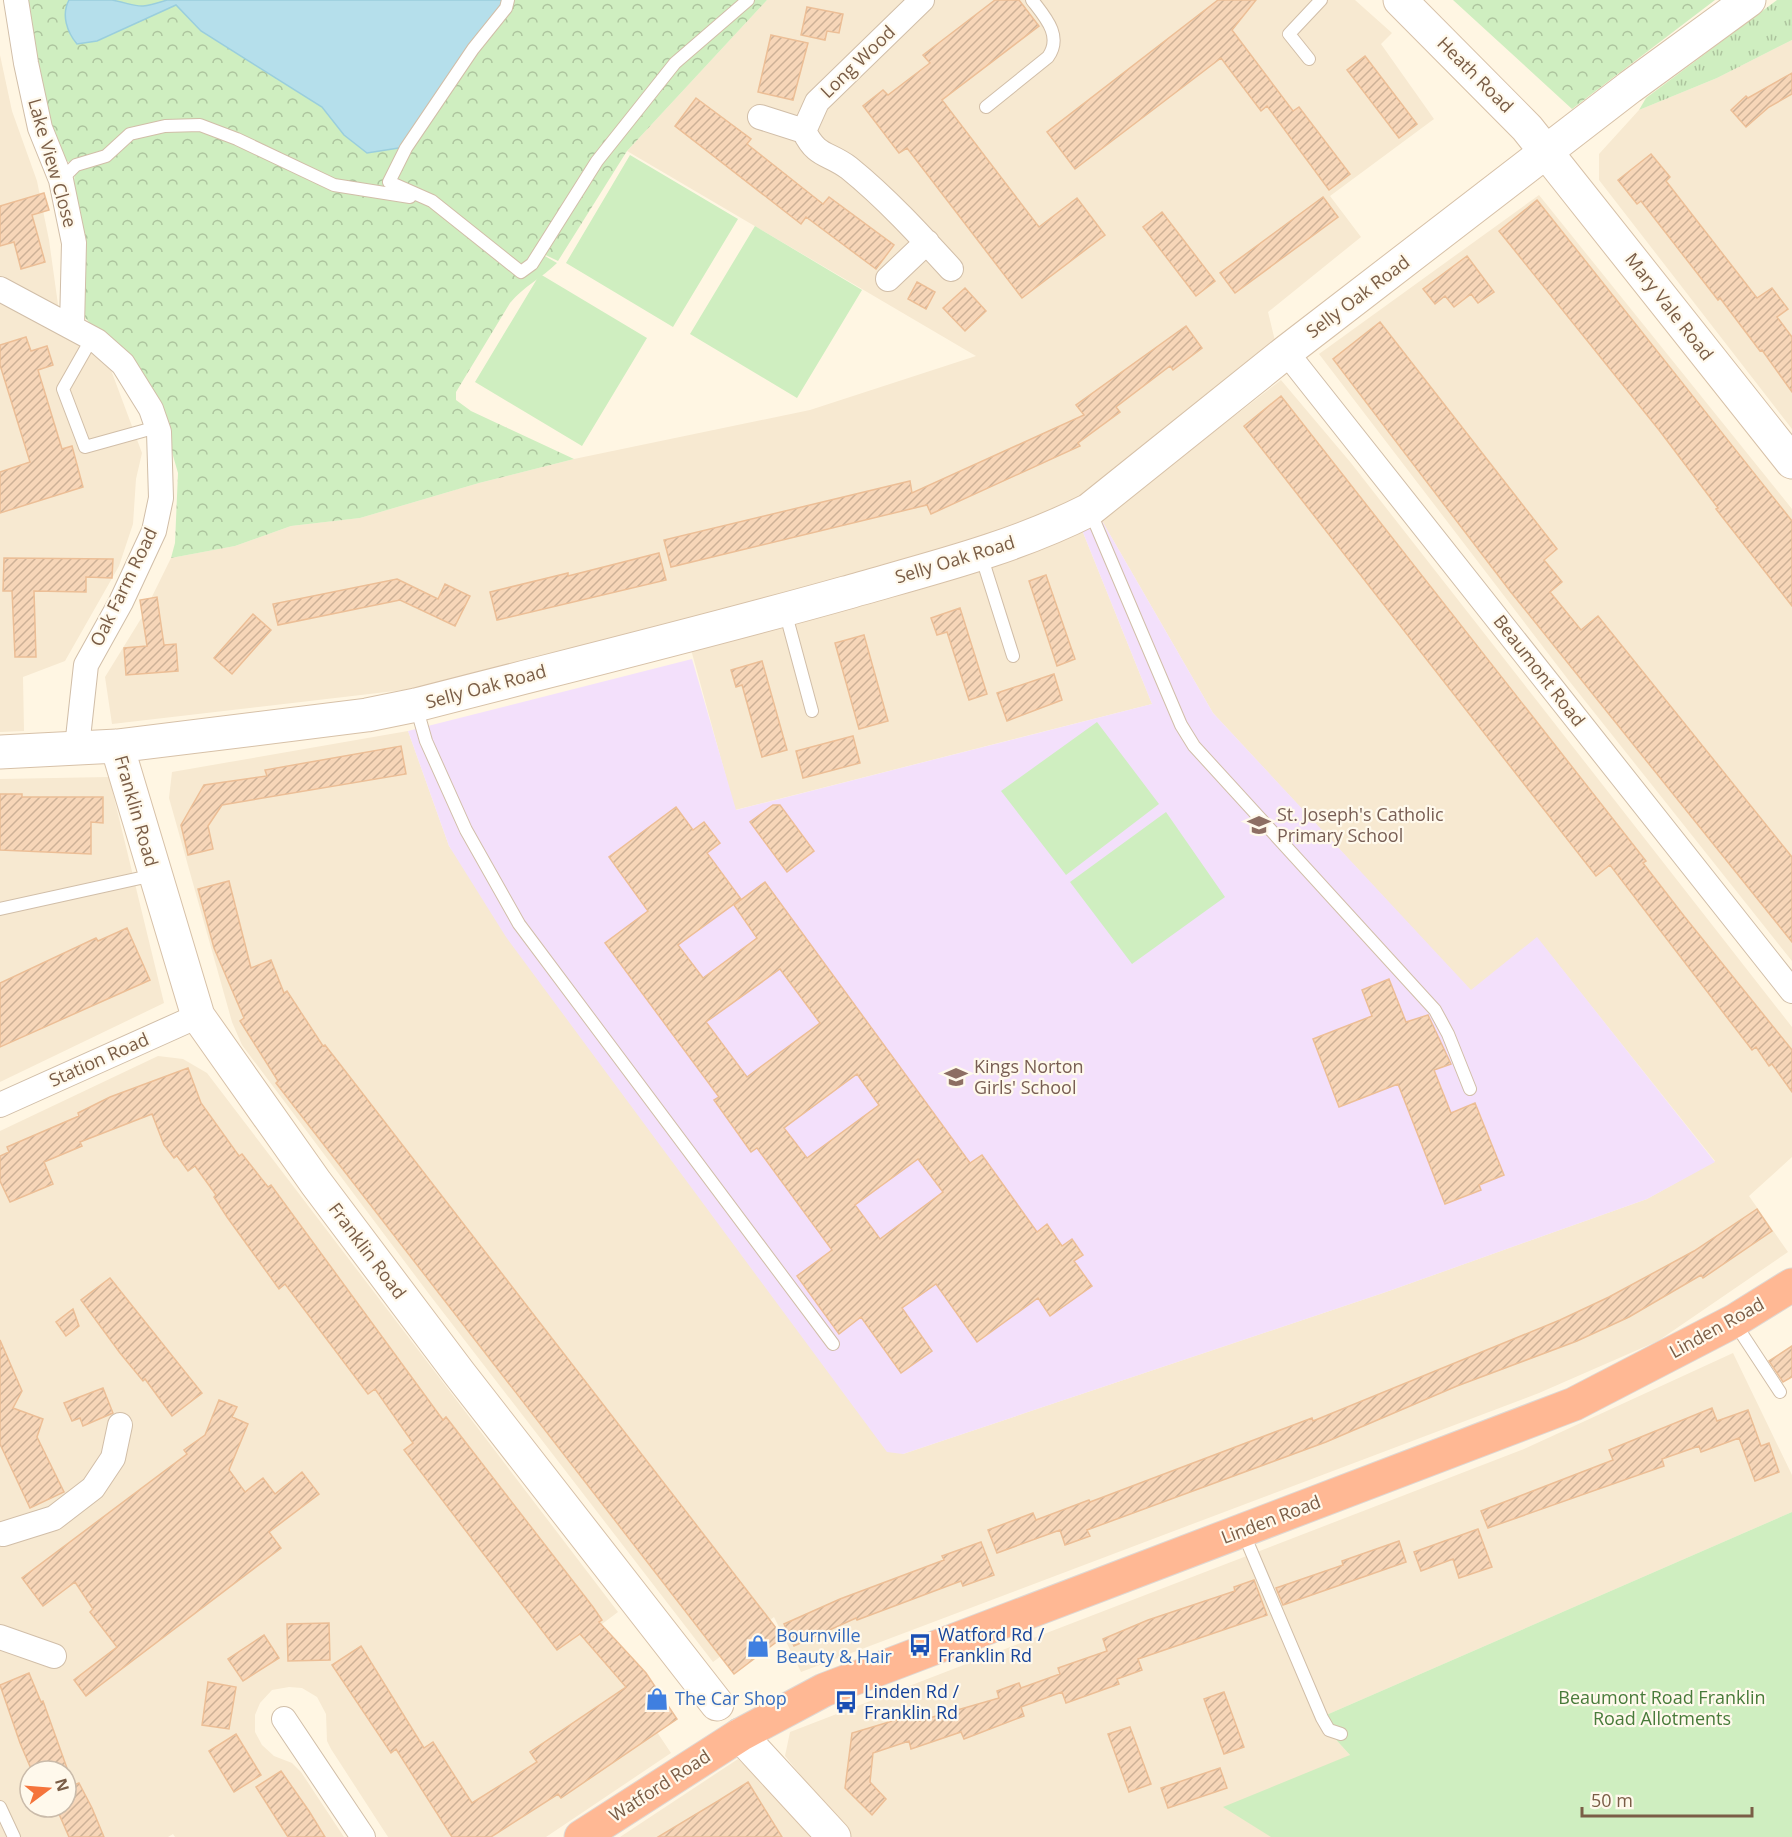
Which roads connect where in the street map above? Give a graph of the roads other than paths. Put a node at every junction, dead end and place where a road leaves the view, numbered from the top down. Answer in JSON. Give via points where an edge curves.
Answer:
{"nodes":[{"id":1,"x":16,"y":0,"type":"edge"},
{"id":2,"x":508,"y":0,"type":"edge"},
{"id":3,"x":748,"y":0,"type":"edge"},
{"id":4,"x":922,"y":0,"type":"edge"},
{"id":5,"x":1032,"y":0,"type":"edge"},
{"id":6,"x":1320,"y":0,"type":"edge"},
{"id":7,"x":1400,"y":0,"type":"edge"},
{"id":8,"x":1749,"y":0,"type":"edge"},
{"id":9,"x":1309,"y":59,"type":"dead end"},
{"id":10,"x":986,"y":106,"type":"dead end"},
{"id":11,"x":760,"y":117,"type":"dead end"},
{"id":12,"x":804,"y":131,"type":"junction"},
{"id":13,"x":1546,"y":153,"type":"junction"},
{"id":14,"x":61,"y":180,"type":"junction"},
{"id":15,"x":432,"y":201,"type":"junction"},
{"id":16,"x":927,"y":243,"type":"junction"},
{"id":17,"x":951,"y":269,"type":"dead end"},
{"id":18,"x":888,"y":279,"type":"dead end"},
{"id":19,"x":0,"y":289,"type":"edge"},
{"id":20,"x":82,"y":333,"type":"junction"},
{"id":21,"x":1286,"y":352,"type":"junction"},
{"id":22,"x":157,"y":427,"type":"junction"},
{"id":23,"x":1792,"y":462,"type":"edge"},
{"id":24,"x":1089,"y":510,"type":"junction"},
{"id":25,"x":981,"y":554,"type":"junction"},
{"id":26,"x":785,"y":610,"type":"junction"},
{"id":27,"x":1013,"y":656,"type":"dead end"},
{"id":28,"x":416,"y":705,"type":"junction"},
{"id":29,"x":812,"y":711,"type":"dead end"},
{"id":30,"x":117,"y":746,"type":"junction"},
{"id":31,"x":77,"y":747,"type":"junction"},
{"id":32,"x":0,"y":752,"type":"edge"},
{"id":33,"x":154,"y":876,"type":"junction"},
{"id":34,"x":0,"y":909,"type":"edge"},
{"id":35,"x":1792,"y":991,"type":"edge"},
{"id":36,"x":198,"y":1016,"type":"junction"},
{"id":37,"x":1470,"y":1089,"type":"dead end"},
{"id":38,"x":0,"y":1105,"type":"edge"},
{"id":39,"x":1792,"y":1285,"type":"edge"},
{"id":40,"x":1734,"y":1321,"type":"junction"},
{"id":41,"x":833,"y":1344,"type":"dead end"},
{"id":42,"x":1780,"y":1392,"type":"dead end"},
{"id":43,"x":120,"y":1425,"type":"dead end"},
{"id":44,"x":1243,"y":1531,"type":"junction"},
{"id":45,"x":1,"y":1538,"type":"edge"},
{"id":46,"x":0,"y":1637,"type":"edge"},
{"id":47,"x":54,"y":1656,"type":"dead end"},
{"id":48,"x":717,"y":1704,"type":"dead end"},
{"id":49,"x":284,"y":1719,"type":"dead end"},
{"id":50,"x":1341,"y":1734,"type":"dead end"},
{"id":51,"x":740,"y":1735,"type":"junction"},
{"id":52,"x":0,"y":1806,"type":"edge"},
{"id":53,"x":14,"y":1837,"type":"edge"},
{"id":54,"x":363,"y":1837,"type":"edge"},
{"id":55,"x":581,"y":1837,"type":"edge"},
{"id":56,"x":834,"y":1837,"type":"edge"}],
"edges":[{"from":1,"to":14,"type":"street","name":"Lake View Close","via":[[40,128]]},
{"from":2,"to":15,"type":"lane","via":[[406,148],[389,182]]},
{"from":3,"to":15,"type":"lane","via":[[675,63],[597,160],[532,264],[521,272]]},
{"from":4,"to":12,"type":"street","name":"Long Wood","via":[[817,102]]},
{"from":5,"to":10,"type":"lane","via":[[1049,21],[1053,49]]},
{"from":6,"to":9,"type":"lane","via":[[1289,34]]},
{"from":7,"to":13,"type":"street","name":"Heath Road","via":[[1512,111]]},
{"from":8,"to":13,"type":"street","name":"Selly Oak Road"},
{"from":11,"to":12,"type":"street"},
{"from":12,"to":16,"type":"street","via":[[812,147],[847,167]]},
{"from":13,"to":21,"type":"street","name":"Selly Oak Road"},
{"from":13,"to":23,"type":"street","name":"Mary Vale Road"},
{"from":14,"to":15,"type":"lane","via":[[76,165],[106,156],[130,134],[165,126],[200,125],[334,185]]},
{"from":14,"to":20,"type":"street","name":"Lake View Close","via":[[74,243]]},
{"from":16,"to":17,"type":"street"},
{"from":16,"to":18,"type":"street"},
{"from":19,"to":20,"type":"street","name":"Oak Farm Road"},
{"from":20,"to":22,"type":"street","name":"Oak Farm Road","via":[[123,364],[151,409]]},
{"from":20,"to":22,"type":"lane","via":[[63,389],[85,447]]},
{"from":21,"to":24,"type":"street","name":"Selly Oak Road"},
{"from":21,"to":35,"type":"street","name":"Beaumont Road"},
{"from":22,"to":31,"type":"street","name":"Oak Farm Road","via":[[161,498],[154,531],[86,665]]},
{"from":24,"to":25,"type":"street","name":"Selly Oak Road"},
{"from":24,"to":37,"type":"lane","via":[[1181,725],[1194,746],[1424,996],[1448,1034]]},
{"from":25,"to":26,"type":"street","name":"Selly Oak Road"},
{"from":25,"to":27,"type":"lane"},
{"from":26,"to":28,"type":"street","name":"Selly Oak Road"},
{"from":26,"to":29,"type":"lane"},
{"from":28,"to":30,"type":"street","name":"Selly Oak Road","via":[[367,715]]},
{"from":28,"to":41,"type":"lane","via":[[426,741],[466,830],[519,924]]},
{"from":30,"to":31,"type":"street","name":"Selly Oak Road"},
{"from":30,"to":33,"type":"street","name":"Franklin Road"},
{"from":31,"to":32,"type":"street","name":"Selly Oak Road"},
{"from":33,"to":34,"type":"lane"},
{"from":33,"to":36,"type":"street","name":"Franklin Road"},
{"from":36,"to":38,"type":"street","name":"Station Road"},
{"from":36,"to":48,"type":"street","name":"Franklin Road","via":[[316,1183],[459,1373]]},
{"from":39,"to":40,"type":"highway","name":"Linden Road"},
{"from":40,"to":42,"type":"lane"},
{"from":40,"to":44,"type":"highway","name":"Linden Road","via":[[1574,1404]]},
{"from":43,"to":45,"type":"street","via":[[113,1458],[93,1488],[54,1518]]},
{"from":44,"to":50,"type":"lane","via":[[1322,1718],[1329,1730]]},
{"from":44,"to":51,"type":"highway","name":"Linden Road","via":[[824,1690]]},
{"from":46,"to":47,"type":"street"},
{"from":49,"to":54,"type":"street"},
{"from":51,"to":55,"type":"highway","name":"Watford Road"},
{"from":51,"to":56,"type":"street"},
{"from":52,"to":53,"type":"lane"}]}
